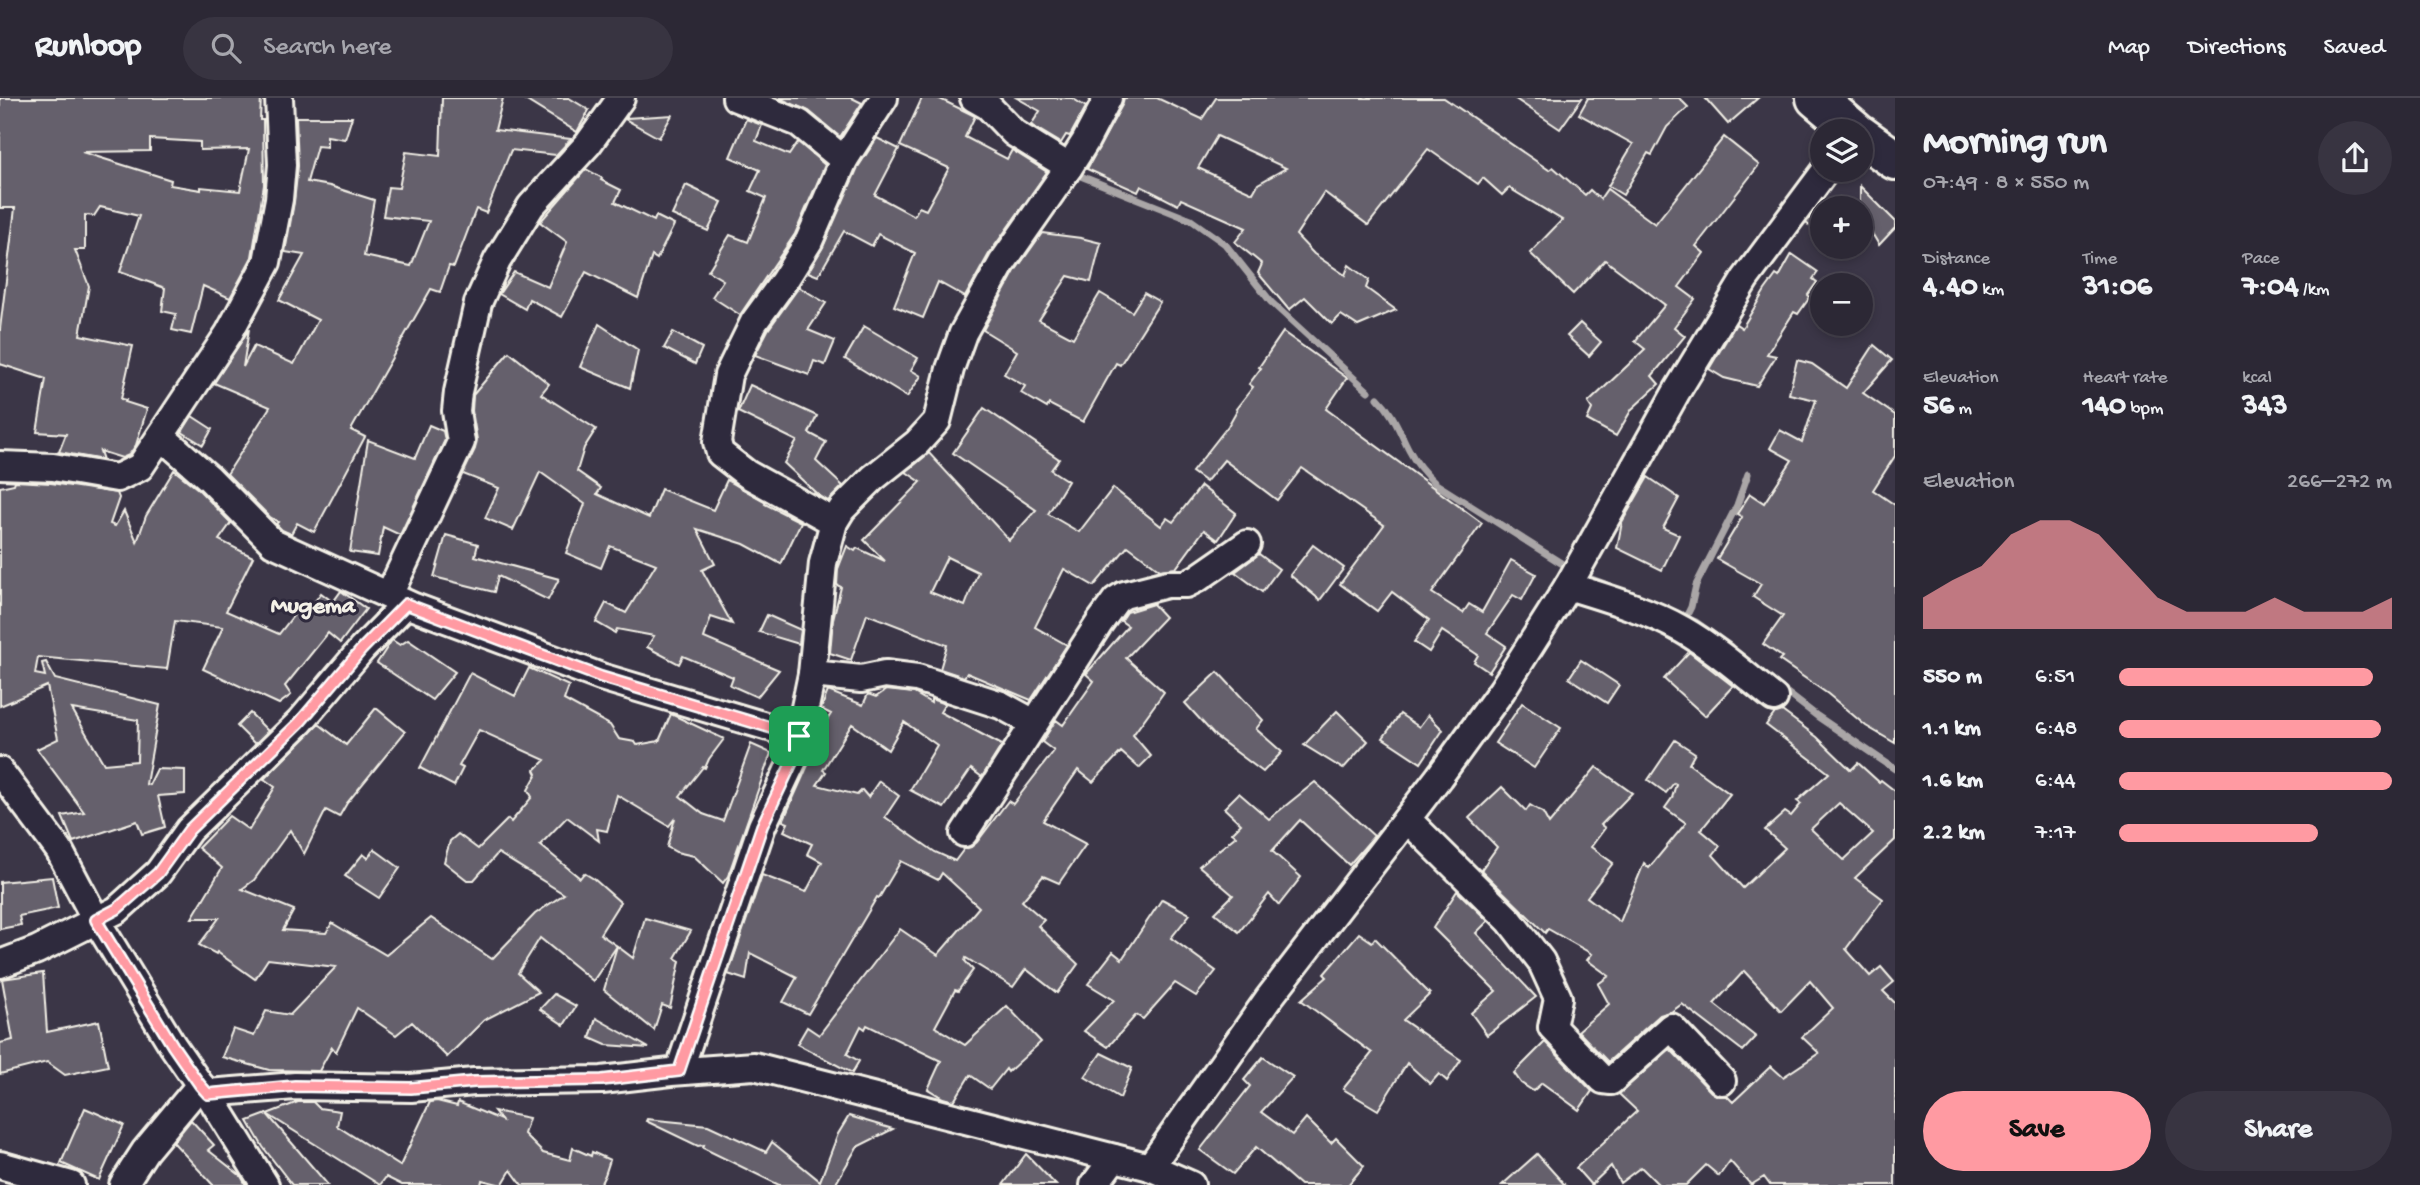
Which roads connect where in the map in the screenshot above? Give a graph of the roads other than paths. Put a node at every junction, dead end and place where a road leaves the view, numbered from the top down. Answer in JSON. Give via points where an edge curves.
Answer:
{"nodes":[{"id":1,"x":279,"y":98,"type":"edge"},
{"id":2,"x":621,"y":98,"type":"edge"},
{"id":3,"x":736,"y":98,"type":"edge"},
{"id":4,"x":884,"y":98,"type":"edge"},
{"id":5,"x":974,"y":98,"type":"edge"},
{"id":6,"x":1108,"y":98,"type":"edge"},
{"id":7,"x":1815,"y":98,"type":"edge"},
{"id":8,"x":1840,"y":119,"type":"edge"},
{"id":9,"x":1873,"y":144,"type":"edge"},
{"id":10,"x":844,"y":160,"type":"junction"},
{"id":11,"x":1895,"y":160,"type":"edge"},
{"id":12,"x":1069,"y":167,"type":"junction"},
{"id":13,"x":1817,"y":182,"type":"edge"},
{"id":14,"x":161,"y":436,"type":"junction"},
{"id":15,"x":0,"y":465,"type":"edge"},
{"id":16,"x":834,"y":522,"type":"junction"},
{"id":17,"x":1247,"y":544,"type":"dead end"},
{"id":18,"x":1567,"y":586,"type":"junction"},
{"id":19,"x":397,"y":600,"type":"junction"},
{"id":20,"x":812,"y":674,"type":"junction"},
{"id":21,"x":1774,"y":698,"type":"dead end"},
{"id":22,"x":1034,"y":723,"type":"junction"},
{"id":23,"x":799,"y":736,"type":"junction"},
{"id":24,"x":0,"y":771,"type":"edge"},
{"id":25,"x":1407,"y":819,"type":"junction"},
{"id":26,"x":964,"y":833,"type":"dead end"},
{"id":27,"x":96,"y":920,"type":"junction"},
{"id":28,"x":0,"y":964,"type":"edge"},
{"id":29,"x":679,"y":1071,"type":"junction"},
{"id":30,"x":1722,"y":1081,"type":"dead end"},
{"id":31,"x":204,"y":1089,"type":"junction"},
{"id":32,"x":1114,"y":1158,"type":"junction"},
{"id":33,"x":0,"y":1165,"type":"edge"},
{"id":34,"x":1150,"y":1167,"type":"junction"},
{"id":35,"x":71,"y":1185,"type":"edge"},
{"id":36,"x":122,"y":1185,"type":"edge"},
{"id":37,"x":265,"y":1185,"type":"edge"},
{"id":38,"x":1094,"y":1185,"type":"edge"},
{"id":39,"x":1191,"y":1185,"type":"edge"}],
"edges":[{"from":1,"to":14,"type":"street","via":[[282,165],[267,262],[229,333]]},
{"from":2,"to":19,"type":"street","via":[[588,144],[531,206],[478,303],[458,392],[461,442]]},
{"from":3,"to":10,"type":"street","via":[[799,123]]},
{"from":4,"to":10,"type":"street"},
{"from":5,"to":12,"type":"street","via":[[1013,132]]},
{"from":6,"to":12,"type":"street"},
{"from":7,"to":8,"type":"main road"},
{"from":9,"to":11,"type":"main road"},
{"from":10,"to":16,"type":"street","via":[[809,241],[754,322],[728,375],[717,442],[720,453],[747,474]]},
{"from":12,"to":16,"type":"street","via":[[1002,263],[963,333],[937,421],[873,478]]},
{"from":13,"to":18,"type":"street","via":[[1745,279]]},
{"from":14,"to":15,"type":"street","via":[[140,467],[117,478],[53,467]]},
{"from":14,"to":19,"type":"street","via":[[273,542]]},
{"from":16,"to":20,"type":"street","via":[[823,564]]},
{"from":17,"to":22,"type":"street","via":[[1185,584],[1167,584],[1116,600]]},
{"from":18,"to":21,"type":"street","via":[[1619,601],[1682,630]]},
{"from":18,"to":25,"type":"street","via":[[1502,691]]},
{"from":19,"to":23,"type":"street","via":[[601,677]]},
{"from":19,"to":27,"type":"street","via":[[300,722],[189,830],[158,873],[117,909]]},
{"from":20,"to":22,"type":"street","via":[[917,678],[991,701]]},
{"from":20,"to":23,"type":"street"},
{"from":22,"to":26,"type":"street"},
{"from":23,"to":29,"type":"street","via":[[795,756],[762,826]]},
{"from":24,"to":27,"type":"street","via":[[59,850]]},
{"from":25,"to":30,"type":"street","via":[[1510,921],[1541,961],[1558,998],[1552,1027],[1603,1080],[1611,1081],[1671,1027]]},
{"from":25,"to":34,"type":"street","via":[[1269,998]]},
{"from":27,"to":28,"type":"street"},
{"from":27,"to":31,"type":"street"},
{"from":29,"to":31,"type":"street","via":[[602,1080],[411,1088]]},
{"from":29,"to":32,"type":"street","via":[[754,1066]]},
{"from":31,"to":36,"type":"street","via":[[145,1151]]},
{"from":31,"to":37,"type":"street"},
{"from":32,"to":34,"type":"street"},
{"from":32,"to":38,"type":"street"},
{"from":33,"to":35,"type":"street"},
{"from":34,"to":39,"type":"street"}]}
